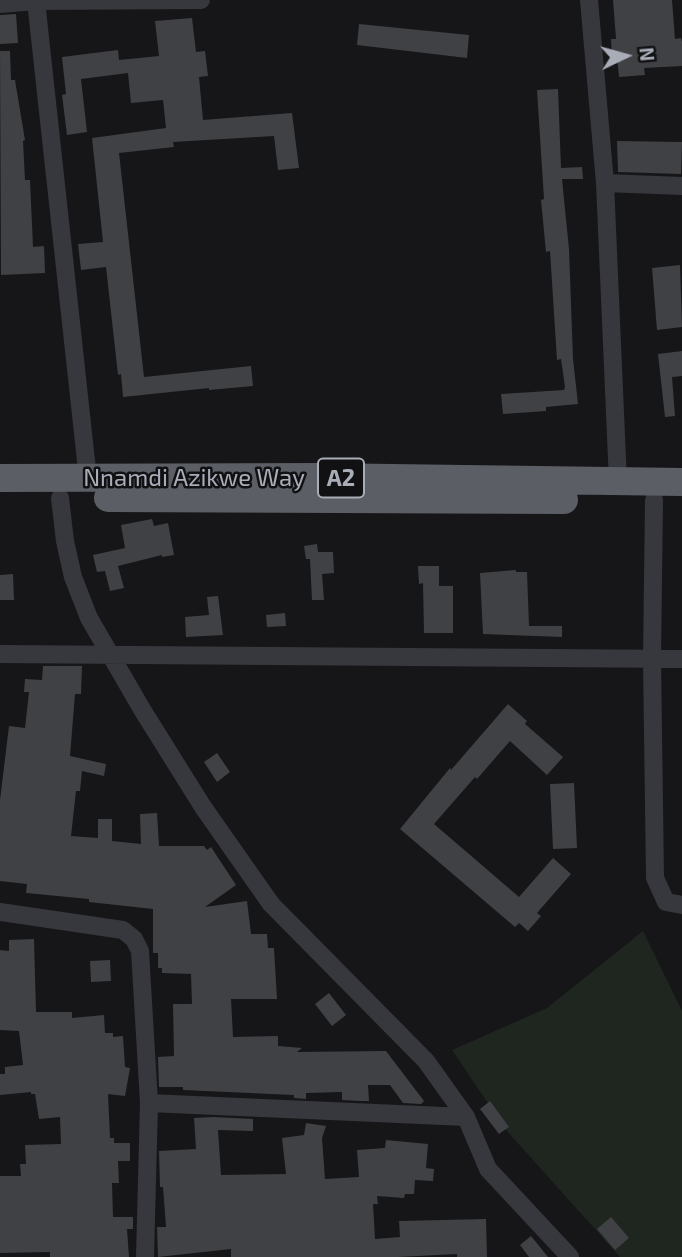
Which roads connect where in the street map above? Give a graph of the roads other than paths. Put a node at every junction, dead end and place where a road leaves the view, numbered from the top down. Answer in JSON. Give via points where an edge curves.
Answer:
{"nodes":[{"id":1,"x":201,"y":0,"type":"edge"},
{"id":2,"x":589,"y":0,"type":"edge"},
{"id":3,"x":36,"y":2,"type":"edge"},
{"id":4,"x":0,"y":4,"type":"edge"},
{"id":5,"x":605,"y":183,"type":"junction"},
{"id":6,"x":682,"y":186,"type":"edge"},
{"id":7,"x":0,"y":478,"type":"edge"},
{"id":8,"x":88,"y":479,"type":"junction"},
{"id":9,"x":618,"y":482,"type":"junction"},
{"id":10,"x":682,"y":482,"type":"edge"},
{"id":11,"x":0,"y":496,"type":"edge"},
{"id":12,"x":60,"y":498,"type":"junction"},
{"id":13,"x":654,"y":500,"type":"junction"},
{"id":14,"x":682,"y":500,"type":"edge"},
{"id":15,"x":0,"y":653,"type":"edge"},
{"id":16,"x":111,"y":656,"type":"junction"},
{"id":17,"x":652,"y":659,"type":"junction"},
{"id":18,"x":682,"y":659,"type":"edge"},
{"id":19,"x":682,"y":905,"type":"edge"},
{"id":20,"x":0,"y":912,"type":"edge"},
{"id":21,"x":149,"y":1103,"type":"junction"},
{"id":22,"x":466,"y":1117,"type":"junction"},
{"id":23,"x":145,"y":1257,"type":"edge"},
{"id":24,"x":570,"y":1257,"type":"edge"}],
"edges":[{"from":1,"to":3,"type":"street"},
{"from":2,"to":5,"type":"street"},
{"from":3,"to":4,"type":"street"},
{"from":3,"to":8,"type":"street"},
{"from":5,"to":6,"type":"street"},
{"from":5,"to":9,"type":"street"},
{"from":7,"to":8,"type":"highway","name":"Nnamdi Azikwe Way","number":"A2"},
{"from":8,"to":9,"type":"highway","name":"Nnamdi Azikwe Way","number":"A2"},
{"from":9,"to":10,"type":"highway","name":"Nnamdi Azikwe Way","number":"A2"},
{"from":11,"to":12,"type":"highway","name":"Nnamdi Azikwe Way","number":"A2"},
{"from":12,"to":13,"type":"highway","name":"Nnamdi Azikwe Way","number":"A2"},
{"from":12,"to":16,"type":"street","via":[[73,577]]},
{"from":13,"to":14,"type":"highway","name":"Nnamdi Azikwe Way","number":"A2"},
{"from":13,"to":17,"type":"street"},
{"from":15,"to":16,"type":"street"},
{"from":16,"to":17,"type":"street"},
{"from":16,"to":22,"type":"street","via":[[202,807],[271,904],[426,1060]]},
{"from":17,"to":18,"type":"street"},
{"from":17,"to":19,"type":"street","via":[[655,878],[666,902]]},
{"from":20,"to":21,"type":"street","via":[[123,930],[134,939],[140,951]]},
{"from":21,"to":22,"type":"street"},
{"from":21,"to":23,"type":"street"},
{"from":22,"to":24,"type":"street","via":[[488,1169]]}]}
